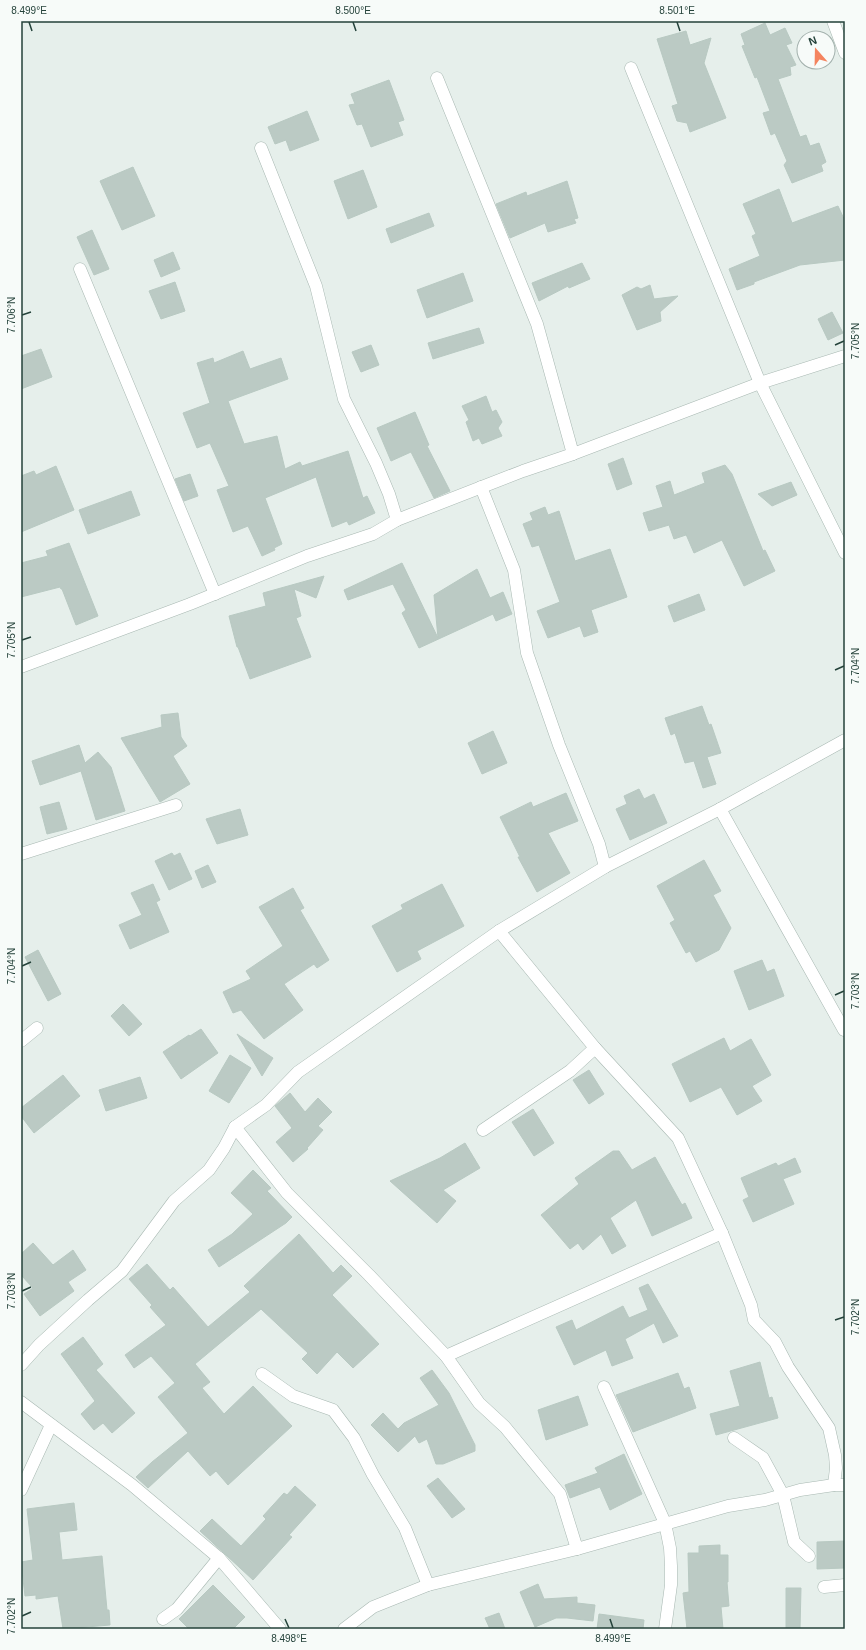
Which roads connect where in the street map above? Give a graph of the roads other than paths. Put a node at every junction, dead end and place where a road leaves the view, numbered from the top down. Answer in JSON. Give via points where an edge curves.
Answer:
{"nodes":[{"id":1,"x":833,"y":21,"type":"edge"},
{"id":2,"x":845,"y":53,"type":"edge"},
{"id":3,"x":630,"y":68,"type":"dead end"},
{"id":4,"x":437,"y":78,"type":"dead end"},
{"id":5,"x":261,"y":148,"type":"dead end"},
{"id":6,"x":80,"y":269,"type":"dead end"},
{"id":7,"x":845,"y":356,"type":"edge"},
{"id":8,"x":760,"y":383,"type":"junction"},
{"id":9,"x":573,"y":454,"type":"junction"},
{"id":10,"x":481,"y":487,"type":"junction"},
{"id":11,"x":397,"y":520,"type":"junction"},
{"id":12,"x":845,"y":553,"type":"edge"},
{"id":13,"x":215,"y":594,"type":"junction"},
{"id":14,"x":21,"y":667,"type":"edge"},
{"id":15,"x":845,"y":740,"type":"edge"},
{"id":16,"x":176,"y":805,"type":"dead end"},
{"id":17,"x":720,"y":809,"type":"junction"},
{"id":18,"x":21,"y":854,"type":"edge"},
{"id":19,"x":605,"y":867,"type":"junction"},
{"id":20,"x":499,"y":931,"type":"junction"},
{"id":21,"x":37,"y":1028,"type":"dead end"},
{"id":22,"x":844,"y":1030,"type":"edge"},
{"id":23,"x":21,"y":1041,"type":"edge"},
{"id":24,"x":595,"y":1048,"type":"junction"},
{"id":25,"x":235,"y":1127,"type":"junction"},
{"id":26,"x":483,"y":1130,"type":"dead end"},
{"id":27,"x":722,"y":1233,"type":"junction"},
{"id":28,"x":446,"y":1356,"type":"junction"},
{"id":29,"x":21,"y":1366,"type":"edge"},
{"id":30,"x":262,"y":1374,"type":"dead end"},
{"id":31,"x":604,"y":1387,"type":"dead end"},
{"id":32,"x":21,"y":1402,"type":"edge"},
{"id":33,"x":51,"y":1424,"type":"junction"},
{"id":34,"x":734,"y":1438,"type":"dead end"},
{"id":35,"x":839,"y":1485,"type":"edge"},
{"id":36,"x":21,"y":1490,"type":"edge"},
{"id":37,"x":784,"y":1495,"type":"junction"},
{"id":38,"x":666,"y":1523,"type":"junction"},
{"id":39,"x":577,"y":1549,"type":"junction"},
{"id":40,"x":809,"y":1556,"type":"dead end"},
{"id":41,"x":219,"y":1558,"type":"junction"},
{"id":42,"x":845,"y":1584,"type":"edge"},
{"id":43,"x":428,"y":1585,"type":"junction"},
{"id":44,"x":824,"y":1587,"type":"dead end"},
{"id":45,"x":163,"y":1619,"type":"dead end"},
{"id":46,"x":280,"y":1629,"type":"edge"},
{"id":47,"x":344,"y":1629,"type":"edge"},
{"id":48,"x":665,"y":1629,"type":"edge"}],
"edges":[{"from":1,"to":2,"type":"street"},
{"from":3,"to":8,"type":"street"},
{"from":4,"to":9,"type":"street","via":[[537,324]]},
{"from":5,"to":11,"type":"street","via":[[316,286],[344,399],[376,463]]},
{"from":6,"to":13,"type":"street"},
{"from":7,"to":8,"type":"street"},
{"from":8,"to":9,"type":"street"},
{"from":8,"to":12,"type":"street"},
{"from":9,"to":10,"type":"street"},
{"from":10,"to":11,"type":"street"},
{"from":10,"to":19,"type":"street","via":[[514,570],[527,653],[599,844]]},
{"from":11,"to":13,"type":"street","via":[[373,534],[307,556]]},
{"from":13,"to":14,"type":"street"},
{"from":15,"to":17,"type":"street"},
{"from":16,"to":18,"type":"street"},
{"from":17,"to":19,"type":"street"},
{"from":17,"to":22,"type":"street"},
{"from":19,"to":20,"type":"street"},
{"from":20,"to":24,"type":"street"},
{"from":20,"to":25,"type":"street","via":[[298,1072],[266,1105]]},
{"from":21,"to":23,"type":"street"},
{"from":24,"to":26,"type":"street","via":[[570,1071]]},
{"from":24,"to":27,"type":"street","via":[[678,1138]]},
{"from":25,"to":28,"type":"street","via":[[287,1193]]},
{"from":25,"to":29,"type":"street","via":[[209,1170],[174,1201],[122,1271],[39,1345]]},
{"from":27,"to":28,"type":"street"},
{"from":27,"to":35,"type":"street","via":[[751,1305],[754,1320],[775,1342],[788,1367],[829,1428]]},
{"from":28,"to":39,"type":"street","via":[[480,1403],[505,1427],[560,1494]]},
{"from":30,"to":43,"type":"street","via":[[293,1396],[333,1410],[354,1438],[405,1528]]},
{"from":31,"to":38,"type":"street"},
{"from":32,"to":33,"type":"street"},
{"from":33,"to":36,"type":"street"},
{"from":33,"to":41,"type":"street","via":[[132,1485]]},
{"from":34,"to":37,"type":"street","via":[[763,1458]]},
{"from":35,"to":37,"type":"street","via":[[800,1490]]},
{"from":37,"to":38,"type":"street","via":[[728,1506]]},
{"from":37,"to":40,"type":"street","via":[[794,1542]]},
{"from":38,"to":39,"type":"street"},
{"from":38,"to":48,"type":"street","via":[[671,1566]]},
{"from":39,"to":43,"type":"street"},
{"from":41,"to":45,"type":"street","via":[[177,1609]]},
{"from":41,"to":46,"type":"street"},
{"from":42,"to":44,"type":"street"},
{"from":43,"to":47,"type":"street","via":[[373,1607]]}]}
